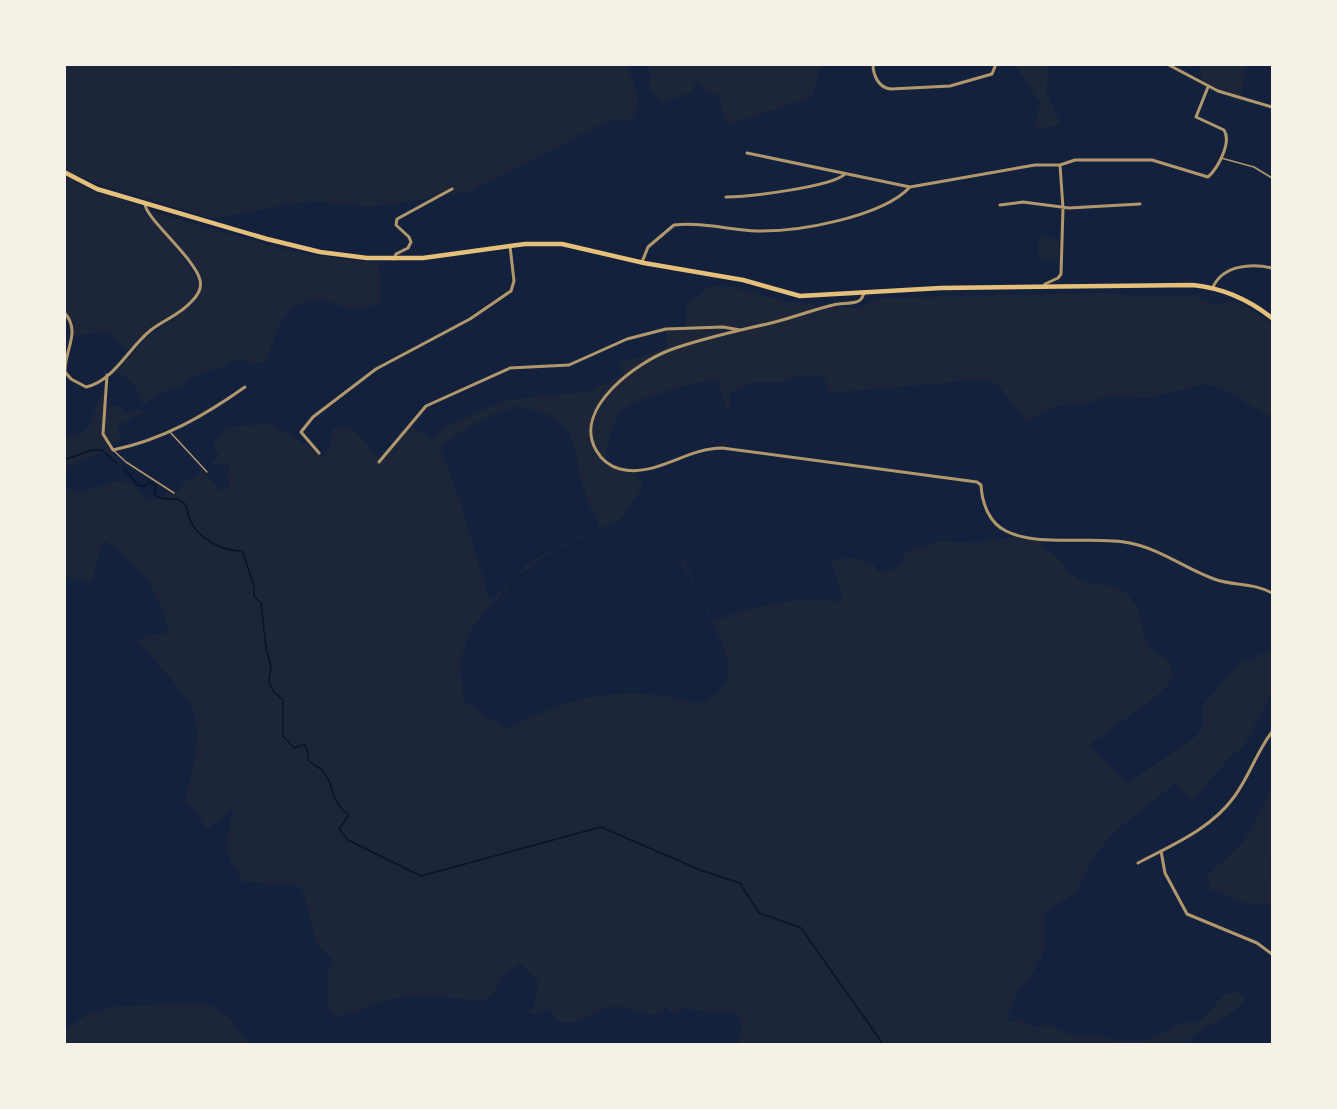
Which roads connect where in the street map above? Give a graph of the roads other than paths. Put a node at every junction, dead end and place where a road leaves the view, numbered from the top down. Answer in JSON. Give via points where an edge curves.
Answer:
{"nodes":[{"id":1,"x":873,"y":64,"type":"edge"},
{"id":2,"x":996,"y":64,"type":"edge"},
{"id":3,"x":1167,"y":64,"type":"edge"},
{"id":4,"x":1208,"y":87,"type":"junction"},
{"id":5,"x":1272,"y":107,"type":"edge"},
{"id":6,"x":747,"y":153,"type":"dead end"},
{"id":7,"x":1221,"y":158,"type":"junction"},
{"id":8,"x":1060,"y":165,"type":"junction"},
{"id":9,"x":64,"y":172,"type":"edge"},
{"id":10,"x":845,"y":174,"type":"junction"},
{"id":11,"x":1272,"y":178,"type":"edge"},
{"id":12,"x":910,"y":187,"type":"junction"},
{"id":13,"x":452,"y":189,"type":"dead end"},
{"id":14,"x":726,"y":197,"type":"dead end"},
{"id":15,"x":145,"y":203,"type":"junction"},
{"id":16,"x":1140,"y":204,"type":"dead end"},
{"id":17,"x":1000,"y":205,"type":"dead end"},
{"id":18,"x":1063,"y":208,"type":"junction"},
{"id":19,"x":510,"y":248,"type":"junction"},
{"id":20,"x":394,"y":259,"type":"junction"},
{"id":21,"x":642,"y":262,"type":"junction"},
{"id":22,"x":1272,"y":268,"type":"edge"},
{"id":23,"x":1213,"y":287,"type":"junction"},
{"id":24,"x":1044,"y":288,"type":"junction"},
{"id":25,"x":864,"y":292,"type":"junction"},
{"id":26,"x":64,"y":312,"type":"edge"},
{"id":27,"x":1272,"y":318,"type":"edge"},
{"id":28,"x":740,"y":330,"type":"junction"},
{"id":29,"x":107,"y":375,"type":"junction"},
{"id":30,"x":245,"y":387,"type":"dead end"},
{"id":31,"x":170,"y":432,"type":"junction"},
{"id":32,"x":113,"y":450,"type":"junction"},
{"id":33,"x":319,"y":453,"type":"dead end"},
{"id":34,"x":378,"y":462,"type":"dead end"},
{"id":35,"x":207,"y":472,"type":"dead end"},
{"id":36,"x":174,"y":493,"type":"dead end"},
{"id":37,"x":1272,"y":593,"type":"edge"},
{"id":38,"x":1272,"y":732,"type":"edge"},
{"id":39,"x":1161,"y":851,"type":"junction"},
{"id":40,"x":1138,"y":863,"type":"dead end"},
{"id":41,"x":1272,"y":954,"type":"edge"}],
"edges":[{"from":1,"to":2,"type":"street","via":[[877,80],[891,89],[950,86],[992,74]]},
{"from":3,"to":4,"type":"street"},
{"from":4,"to":5,"type":"street"},
{"from":4,"to":7,"type":"street","via":[[1196,117],[1226,132]]},
{"from":6,"to":10,"type":"street"},
{"from":7,"to":8,"type":"street","via":[[1209,177],[1152,160],[1075,160]]},
{"from":7,"to":11,"type":"lane","via":[[1254,167]]},
{"from":8,"to":12,"type":"street","via":[[1041,164]]},
{"from":8,"to":18,"type":"street"},
{"from":9,"to":15,"type":"main road","via":[[97,189]]},
{"from":10,"to":12,"type":"street"},
{"from":10,"to":14,"type":"street","via":[[782,190]]},
{"from":12,"to":21,"type":"street","via":[[876,208],[808,226],[759,231],[672,225],[648,247]]},
{"from":13,"to":20,"type":"street","via":[[397,219],[396,225],[411,242]]},
{"from":15,"to":20,"type":"main road","via":[[303,248]]},
{"from":15,"to":29,"type":"street","via":[[147,213],[194,268],[200,289],[190,304],[150,331]]},
{"from":16,"to":18,"type":"street"},
{"from":17,"to":18,"type":"street","via":[[1023,202]]},
{"from":18,"to":24,"type":"street","via":[[1061,274]]},
{"from":19,"to":20,"type":"main road"},
{"from":19,"to":21,"type":"main road","via":[[562,244]]},
{"from":19,"to":33,"type":"street","via":[[514,284],[506,296],[376,369],[305,424],[301,432]]},
{"from":21,"to":25,"type":"main road","via":[[743,280],[794,296]]},
{"from":22,"to":23,"type":"street","via":[[1235,268],[1223,274]]},
{"from":23,"to":24,"type":"main road"},
{"from":23,"to":27,"type":"main road","via":[[1248,302]]},
{"from":24,"to":25,"type":"main road"},
{"from":25,"to":28,"type":"street","via":[[856,302]]},
{"from":26,"to":29,"type":"street","via":[[73,333],[65,367],[67,376],[86,387]]},
{"from":28,"to":34,"type":"street","via":[[666,329],[622,340],[569,365],[510,368],[426,406]]},
{"from":28,"to":37,"type":"street","via":[[666,352],[614,385],[599,405],[592,427],[594,446],[603,460],[618,468],[640,470],[697,450],[722,448],[971,481],[981,485],[991,517],[1013,535],[1129,543],[1215,579]]},
{"from":29,"to":32,"type":"street","via":[[103,431]]},
{"from":30,"to":31,"type":"street","via":[[211,411]]},
{"from":31,"to":32,"type":"street"},
{"from":31,"to":35,"type":"lane"},
{"from":32,"to":36,"type":"lane"},
{"from":38,"to":39,"type":"street","via":[[1252,770],[1224,809],[1202,828]]},
{"from":39,"to":40,"type":"street"},
{"from":39,"to":41,"type":"street","via":[[1166,873],[1187,914],[1257,943]]}]}
